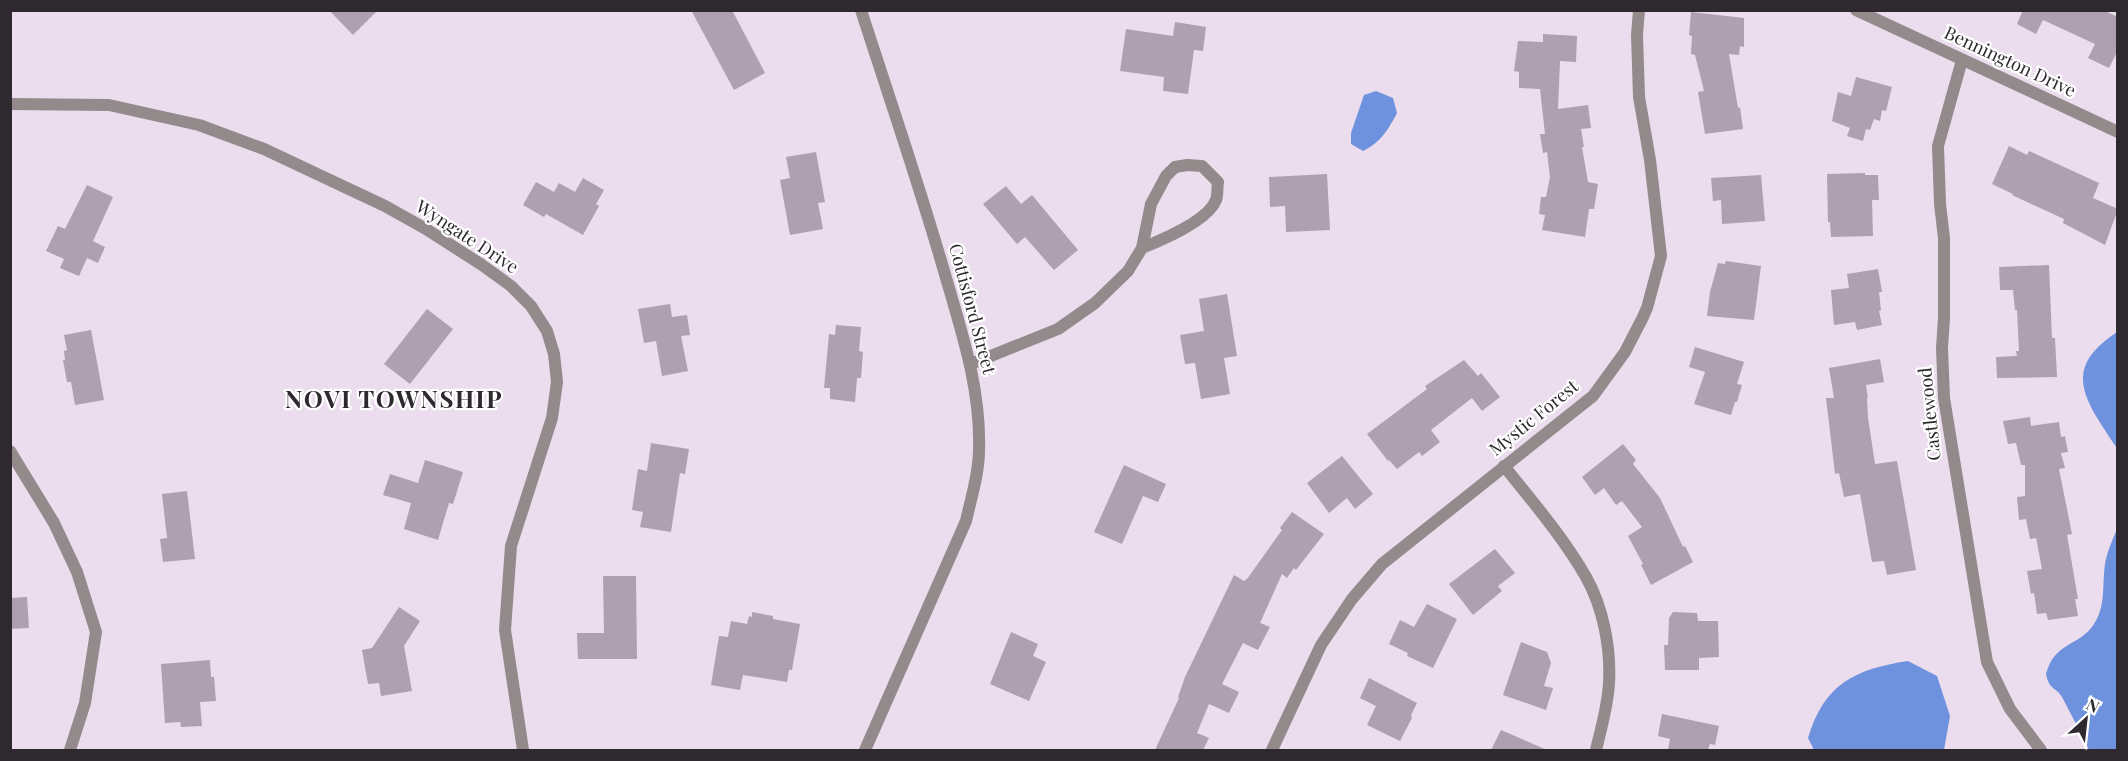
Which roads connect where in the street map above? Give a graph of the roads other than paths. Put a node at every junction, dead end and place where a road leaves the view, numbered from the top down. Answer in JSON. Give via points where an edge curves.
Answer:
{"nodes":[{"id":1,"x":861,"y":10,"type":"edge"},
{"id":2,"x":1639,"y":10,"type":"edge"},
{"id":3,"x":1856,"y":10,"type":"edge"},
{"id":4,"x":1962,"y":60,"type":"junction"},
{"id":5,"x":10,"y":104,"type":"edge"},
{"id":6,"x":2118,"y":132,"type":"edge"},
{"id":7,"x":1142,"y":248,"type":"junction"},
{"id":8,"x":971,"y":364,"type":"junction"},
{"id":9,"x":10,"y":451,"type":"edge"},
{"id":10,"x":1504,"y":466,"type":"junction"},
{"id":11,"x":70,"y":750,"type":"edge"},
{"id":12,"x":523,"y":750,"type":"edge"},
{"id":13,"x":866,"y":750,"type":"edge"},
{"id":14,"x":1272,"y":750,"type":"edge"},
{"id":15,"x":1596,"y":750,"type":"edge"},
{"id":16,"x":2041,"y":750,"type":"edge"}],
"edges":[{"from":1,"to":8,"type":"street","name":"Cottisford Street","via":[[927,212]]},
{"from":2,"to":10,"type":"street","name":"Mystic Forest","via":[[1639,97],[1661,256],[1647,308],[1625,352],[1593,396]]},
{"from":3,"to":4,"type":"street","name":"Bennington Drive"},
{"from":4,"to":6,"type":"street","name":"Bennington Drive"},
{"from":4,"to":16,"type":"street","name":"Castlewood","via":[[1938,146],[1944,238],[1944,398],[1987,662],[2010,709]]},
{"from":5,"to":12,"type":"street","name":"Wyngate Drive","via":[[109,105],[199,125],[264,149],[426,229],[511,286],[531,306],[547,331],[557,382],[552,418],[511,546],[505,630]]},
{"from":7,"to":7,"type":"street","via":[[1202,218],[1216,200],[1218,182],[1212,174],[1202,166],[1187,165],[1175,167],[1166,176],[1151,204]]},
{"from":7,"to":8,"type":"street","via":[[1128,271],[1095,303],[1058,329]]},
{"from":8,"to":13,"type":"street","name":"Cottisford Street","via":[[979,451],[966,521]]},
{"from":9,"to":11,"type":"street","via":[[54,523],[77,572],[96,632],[85,703]]},
{"from":10,"to":14,"type":"street","name":"Mystic Forest","via":[[1382,564],[1352,599],[1321,645]]},
{"from":10,"to":15,"type":"street","via":[[1586,577],[1600,611],[1609,684]]}]}
